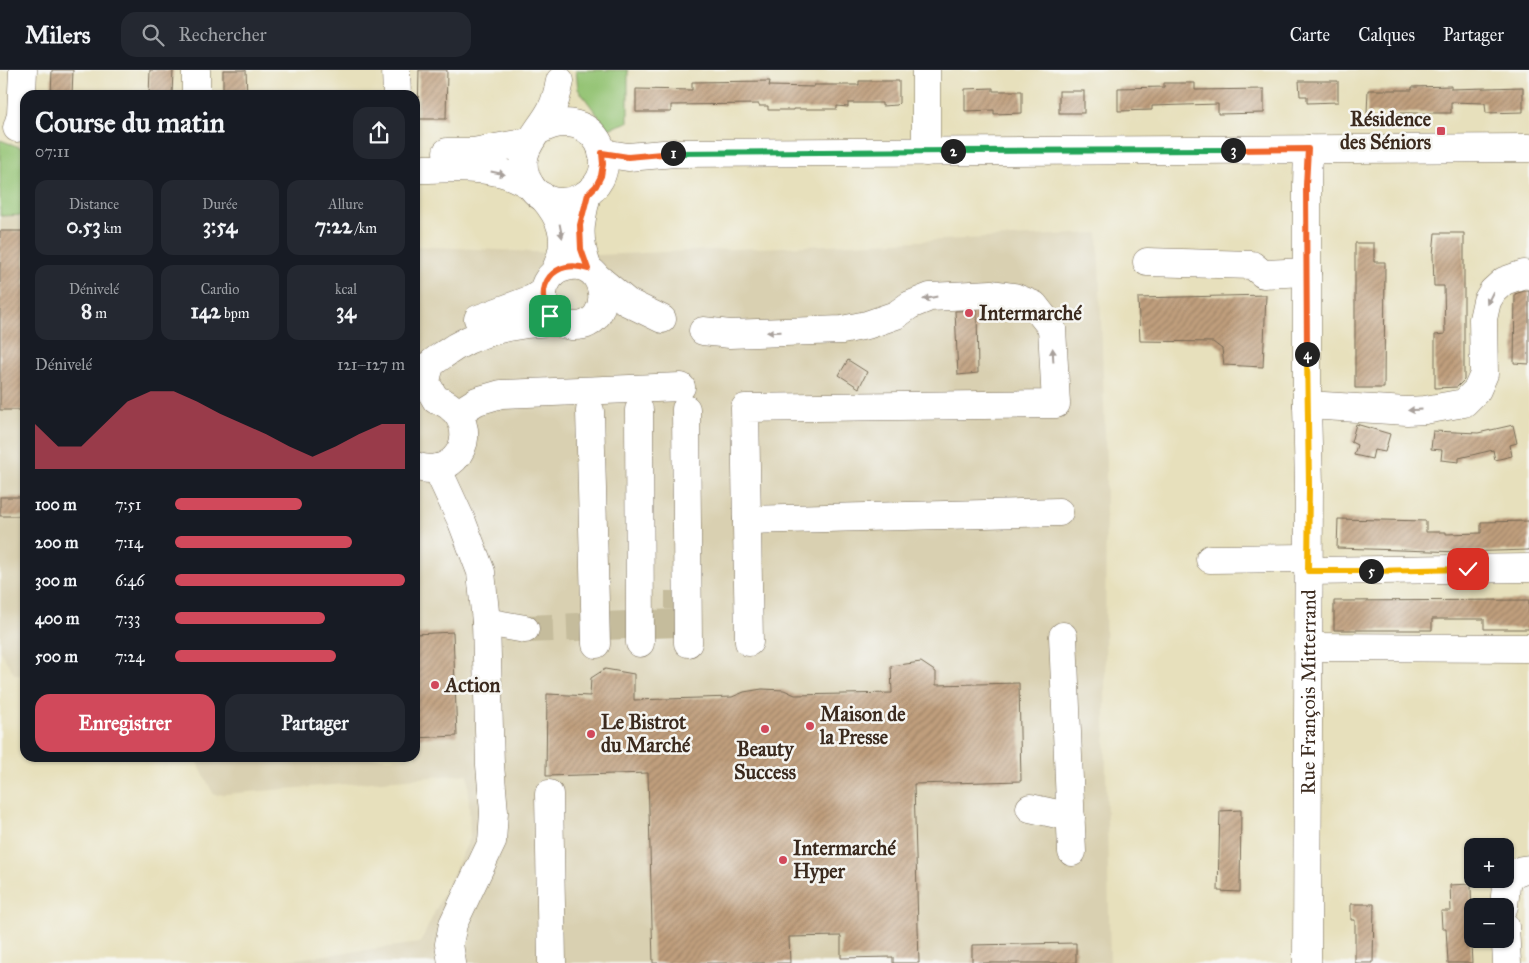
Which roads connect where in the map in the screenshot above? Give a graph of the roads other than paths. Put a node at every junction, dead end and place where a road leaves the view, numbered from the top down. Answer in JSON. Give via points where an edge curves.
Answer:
{"nodes":[{"id":1,"x":23,"y":70,"type":"edge"},
{"id":2,"x":196,"y":70,"type":"edge"},
{"id":3,"x":396,"y":70,"type":"edge"},
{"id":4,"x":926,"y":70,"type":"edge"},
{"id":5,"x":559,"y":76,"type":"edge"},
{"id":6,"x":22,"y":90,"type":"edge"},
{"id":7,"x":196,"y":90,"type":"edge"},
{"id":8,"x":397,"y":90,"type":"edge"},
{"id":9,"x":580,"y":126,"type":"junction"},
{"id":10,"x":534,"y":136,"type":"junction"},
{"id":11,"x":1529,"y":148,"type":"edge"},
{"id":12,"x":1308,"y":149,"type":"junction"},
{"id":13,"x":420,"y":151,"type":"edge"},
{"id":14,"x":926,"y":152,"type":"junction"},
{"id":15,"x":602,"y":153,"type":"junction"},
{"id":16,"x":420,"y":169,"type":"edge"},
{"id":17,"x":536,"y":191,"type":"junction"},
{"id":18,"x":588,"y":194,"type":"junction"},
{"id":19,"x":1147,"y":262,"type":"dead end"},
{"id":20,"x":1307,"y":272,"type":"junction"},
{"id":21,"x":593,"y":274,"type":"junction"},
{"id":22,"x":1529,"y":275,"type":"edge"},
{"id":23,"x":549,"y":282,"type":"junction"},
{"id":24,"x":557,"y":322,"type":"junction"},
{"id":25,"x":589,"y":322,"type":"junction"},
{"id":26,"x":703,"y":331,"type":"dead end"},
{"id":27,"x":420,"y":358,"type":"edge"},
{"id":28,"x":1307,"y":404,"type":"junction"},
{"id":29,"x":436,"y":405,"type":"edge"},
{"id":30,"x":639,"y":410,"type":"dead end"},
{"id":31,"x":590,"y":411,"type":"dead end"},
{"id":32,"x":426,"y":467,"type":"edge"},
{"id":33,"x":1059,"y":512,"type":"dead end"},
{"id":34,"x":747,"y":520,"type":"junction"},
{"id":35,"x":1210,"y":559,"type":"dead end"},
{"id":36,"x":1308,"y":565,"type":"junction"},
{"id":37,"x":1529,"y":568,"type":"edge"},
{"id":38,"x":486,"y":622,"type":"junction"},
{"id":39,"x":525,"y":629,"type":"tunnel mouth"},
{"id":40,"x":1062,"y":636,"type":"dead end"},
{"id":41,"x":749,"y":642,"type":"dead end"},
{"id":42,"x":688,"y":643,"type":"dead end"},
{"id":43,"x":596,"y":644,"type":"dead end"},
{"id":44,"x":640,"y":644,"type":"dead end"},
{"id":45,"x":1308,"y":647,"type":"junction"},
{"id":46,"x":1529,"y":648,"type":"edge"},
{"id":47,"x":549,"y":794,"type":"dead end"},
{"id":48,"x":1030,"y":808,"type":"dead end"},
{"id":49,"x":1071,"y":817,"type":"junction"},
{"id":50,"x":1072,"y":852,"type":"dead end"},
{"id":51,"x":1529,"y":869,"type":"edge"},
{"id":52,"x":1505,"y":898,"type":"edge"},
{"id":53,"x":1506,"y":948,"type":"edge"},
{"id":54,"x":452,"y":963,"type":"edge"},
{"id":55,"x":552,"y":963,"type":"edge"},
{"id":56,"x":1307,"y":963,"type":"edge"},
{"id":57,"x":1507,"y":963,"type":"edge"}],
"edges":[{"from":1,"to":6,"type":"street"},
{"from":2,"to":7,"type":"street"},
{"from":3,"to":8,"type":"street"},
{"from":4,"to":14,"type":"street"},
{"from":5,"to":9,"type":"street"},
{"from":5,"to":10,"type":"street","via":[[554,104]]},
{"from":9,"to":10,"type":"street","via":[[559,122]]},
{"from":9,"to":15,"type":"street","via":[[598,141]]},
{"from":10,"to":13,"type":"street","via":[[473,152]]},
{"from":10,"to":17,"type":"street","via":[[524,152],[523,164],[525,175]]},
{"from":11,"to":12,"type":"street"},
{"from":12,"to":14,"type":"street"},
{"from":12,"to":20,"type":"street","name":"Rue François Mitterrand"},
{"from":14,"to":15,"type":"street","via":[[675,153],[628,157]]},
{"from":15,"to":18,"type":"street","via":[[601,176]]},
{"from":16,"to":17,"type":"street","one_way":true,"via":[[497,171]]},
{"from":17,"to":18,"type":"street","via":[[553,201],[565,202]]},
{"from":17,"to":23,"type":"street","one_way":true,"via":[[556,212],[564,246]]},
{"from":18,"to":21,"type":"street","via":[[580,225],[581,249]]},
{"from":19,"to":20,"type":"street","via":[[1252,265],[1263,274]]},
{"from":20,"to":28,"type":"street","name":"Rue François Mitterrand"},
{"from":21,"to":23,"type":"street","via":[[571,266],[563,267]]},
{"from":21,"to":25,"type":"street","via":[[602,287],[603,297],[602,306]]},
{"from":21,"to":25,"type":"street","via":[[628,302],[662,319],[614,317]]},
{"from":22,"to":28,"type":"street","one_way":true,"via":[[1504,281],[1487,300],[1483,319],[1484,374],[1477,390],[1464,403],[1407,411]]},
{"from":23,"to":24,"type":"street","via":[[543,300],[550,316]]},
{"from":23,"to":27,"type":"street","via":[[532,299],[446,334]]},
{"from":24,"to":25,"type":"street","via":[[573,326]]},
{"from":24,"to":29,"type":"street","via":[[506,327],[454,347],[432,363],[426,383]]},
{"from":34,"to":26,"type":"street","one_way":true,"via":[[745,408],[1056,404],[1052,328],[1034,305],[1014,297],[992,294],[930,297],[896,315],[842,330],[730,334]]},
{"from":28,"to":36,"type":"street","name":"Rue François Mitterrand"},
{"from":29,"to":32,"type":"street","via":[[463,424],[465,435],[463,446],[452,460]]},
{"from":29,"to":42,"type":"street","via":[[478,401],[501,394],[683,398]]},
{"from":30,"to":44,"type":"street"},
{"from":31,"to":43,"type":"street"},
{"from":32,"to":38,"type":"street","via":[[462,522],[481,572]]},
{"from":33,"to":34,"type":"street"},
{"from":34,"to":41,"type":"street"},
{"from":35,"to":36,"type":"street"},
{"from":36,"to":37,"type":"street"},
{"from":36,"to":45,"type":"street","name":"Rue François Mitterrand"},
{"from":38,"to":39,"type":"street"},
{"from":38,"to":54,"type":"street","via":[[494,812],[492,842],[453,924],[449,944]]},
{"from":40,"to":49,"type":"street"},
{"from":45,"to":46,"type":"street"},
{"from":45,"to":56,"type":"street","name":"Rue François Mitterrand"},
{"from":47,"to":55,"type":"street"},
{"from":48,"to":49,"type":"street"},
{"from":49,"to":50,"type":"street"},
{"from":51,"to":52,"type":"street","via":[[1507,876]]},
{"from":53,"to":57,"type":"street"}]}
